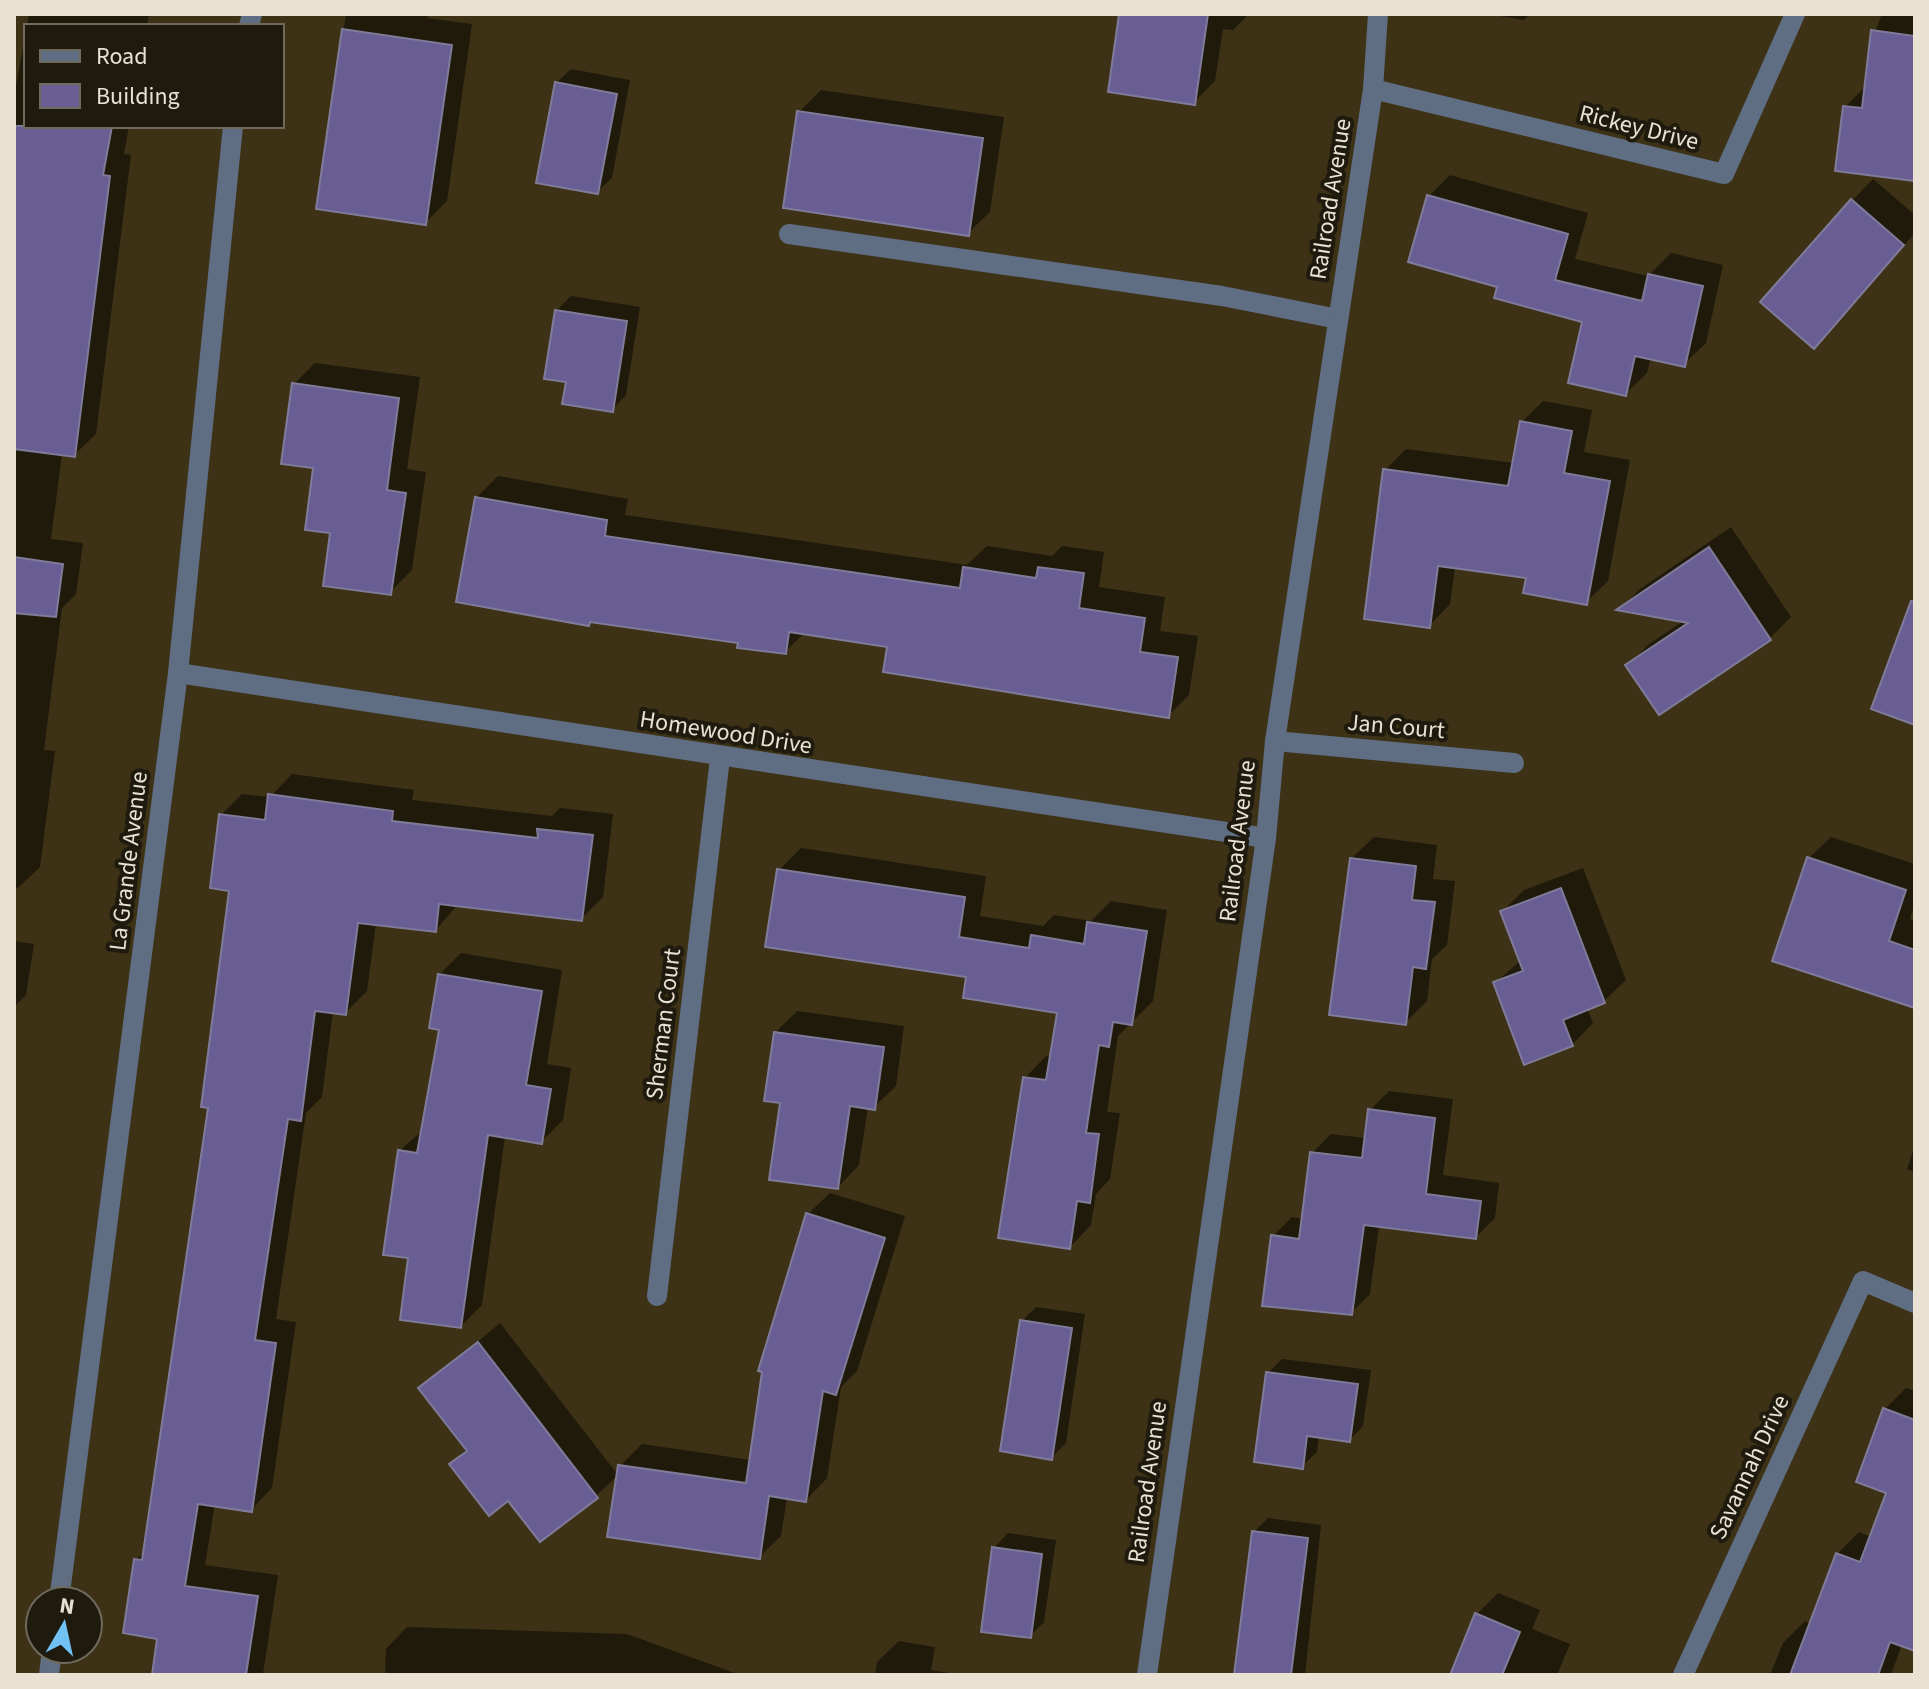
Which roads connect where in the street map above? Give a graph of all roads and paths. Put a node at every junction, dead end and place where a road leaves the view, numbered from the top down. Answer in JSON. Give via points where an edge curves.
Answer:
{"nodes":[{"id":1,"x":1378,"y":14,"type":"edge"},
{"id":2,"x":1795,"y":14,"type":"edge"},
{"id":3,"x":1373,"y":89,"type":"junction"},
{"id":4,"x":233,"y":128,"type":"edge"},
{"id":5,"x":789,"y":234,"type":"dead end"},
{"id":6,"x":1338,"y":319,"type":"junction"},
{"id":7,"x":178,"y":673,"type":"junction"},
{"id":8,"x":1275,"y":741,"type":"junction"},
{"id":9,"x":720,"y":758,"type":"junction"},
{"id":10,"x":1514,"y":763,"type":"dead end"},
{"id":11,"x":1266,"y":838,"type":"junction"},
{"id":12,"x":657,"y":1296,"type":"dead end"},
{"id":13,"x":1915,"y":1303,"type":"edge"},
{"id":14,"x":61,"y":1585,"type":"edge"},
{"id":15,"x":1147,"y":1675,"type":"edge"},
{"id":16,"x":1683,"y":1675,"type":"edge"}],
"edges":[{"from":1,"to":3,"type":"street","name":"Railroad Avenue"},
{"from":2,"to":3,"type":"street","name":"Rickey Drive","via":[[1724,174]]},
{"from":3,"to":6,"type":"street","name":"Railroad Avenue"},
{"from":4,"to":7,"type":"street","name":"La Grande Avenue"},
{"from":5,"to":6,"type":"street","via":[[1222,296]]},
{"from":6,"to":8,"type":"street","name":"Railroad Avenue"},
{"from":7,"to":9,"type":"street","name":"Homewood Drive"},
{"from":7,"to":14,"type":"street","name":"La Grande Avenue"},
{"from":8,"to":10,"type":"street","name":"Jan Court"},
{"from":8,"to":11,"type":"street","name":"Railroad Avenue"},
{"from":9,"to":11,"type":"street","name":"Homewood Drive"},
{"from":9,"to":12,"type":"street","name":"Sherman Court"},
{"from":11,"to":15,"type":"street","name":"Railroad Avenue"},
{"from":13,"to":16,"type":"street","name":"Savannah Drive","via":[[1863,1281]]}]}
